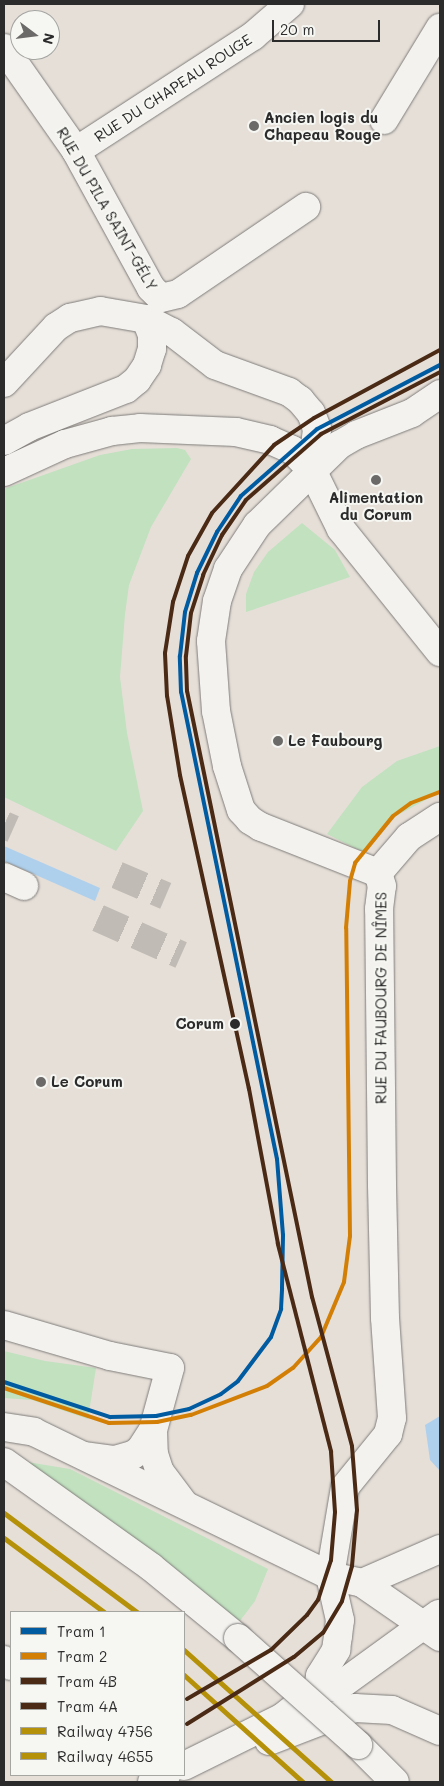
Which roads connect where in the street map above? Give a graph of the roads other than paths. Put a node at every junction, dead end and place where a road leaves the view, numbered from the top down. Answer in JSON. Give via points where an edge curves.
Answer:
{"nodes":[{"id":1,"x":290,"y":4,"type":"edge"},
{"id":2,"x":440,"y":28,"type":"edge"},
{"id":3,"x":4,"y":48,"type":"edge"},
{"id":4,"x":384,"y":120,"type":"dead end"},
{"id":5,"x":76,"y":151,"type":"junction"},
{"id":6,"x":306,"y":207,"type":"dead end"},
{"id":7,"x":153,"y":309,"type":"junction"},
{"id":8,"x":4,"y":384,"type":"edge"},
{"id":9,"x":440,"y":394,"type":"edge"},
{"id":10,"x":4,"y":441,"type":"edge"},
{"id":11,"x":312,"y":470,"type":"junction"},
{"id":12,"x":4,"y":472,"type":"edge"},
{"id":13,"x":440,"y":652,"type":"edge"},
{"id":14,"x":440,"y":817,"type":"edge"},
{"id":15,"x":378,"y":873,"type":"junction"},
{"id":16,"x":4,"y":1325,"type":"edge"},
{"id":17,"x":4,"y":1427,"type":"edge"},
{"id":18,"x":153,"y":1430,"type":"junction"},
{"id":19,"x":82,"y":1455,"type":"junction"},
{"id":20,"x":4,"y":1462,"type":"edge"},
{"id":21,"x":183,"y":1503,"type":"junction"},
{"id":22,"x":440,"y":1549,"type":"edge"},
{"id":23,"x":330,"y":1576,"type":"junction"},
{"id":24,"x":362,"y":1584,"type":"junction"},
{"id":25,"x":436,"y":1625,"type":"edge"},
{"id":26,"x":318,"y":1689,"type":"junction"},
{"id":27,"x":440,"y":1731,"type":"edge"},
{"id":28,"x":187,"y":1775,"type":"edge"},
{"id":29,"x":164,"y":1776,"type":"edge"},
{"id":30,"x":152,"y":1782,"type":"edge"},
{"id":31,"x":395,"y":1782,"type":"edge"}],
"edges":[{"from":1,"to":5,"type":"street","name":"RUE DU CHAPEAU ROUGE","via":[[254,36]]},
{"from":2,"to":4,"type":"street"},
{"from":3,"to":5,"type":"street","name":"RUE DU PILA SAINT-GÉLY"},
{"from":5,"to":7,"type":"street","name":"RUE DU PILA SAINT-GÉLY","via":[[151,288]]},
{"from":6,"to":7,"type":"street"},
{"from":7,"to":8,"type":"street","via":[[100,311],[70,318],[56,327]]},
{"from":7,"to":10,"type":"street","via":[[152,349],[137,380],[126,389],[29,427]]},
{"from":7,"to":11,"type":"street","via":[[172,332],[215,365],[290,392],[300,400],[317,430]]},
{"from":9,"to":11,"type":"street","name":"RUE DU FAUBOURG DE NÎMES","via":[[412,413],[356,434],[338,445]]},
{"from":11,"to":12,"type":"street","via":[[292,450],[270,440],[236,432],[140,428],[112,431],[65,444]]},
{"from":11,"to":13,"type":"street","via":[[341,529]]},
{"from":11,"to":15,"type":"street","name":"RUE DU FAUBOURG DE NÎMES","via":[[257,525],[228,569],[217,601],[210,640],[216,712],[236,797],[250,820]]},
{"from":14,"to":15,"type":"street","via":[[409,838]]},
{"from":15,"to":23,"type":"street","name":"RUE DU FAUBOURG DE NÎMES","via":[[382,886],[379,1015],[384,1290],[392,1404],[388,1434],[345,1486]]},
{"from":16,"to":18,"type":"street","via":[[110,1356],[170,1368]]},
{"from":17,"to":19,"type":"street","via":[[34,1432]]},
{"from":18,"to":19,"type":"street","via":[[140,1450],[124,1458]]},
{"from":18,"to":21,"type":"street","via":[[154,1454],[160,1472]]},
{"from":19,"to":21,"type":"street"},
{"from":20,"to":31,"type":"street","bridge":true,"via":[[151,1567],[238,1638]]},
{"from":21,"to":23,"type":"street"},
{"from":22,"to":24,"type":"street"},
{"from":23,"to":24,"type":"street"},
{"from":23,"to":26,"type":"street","via":[[340,1620],[336,1650],[320,1676]]},
{"from":24,"to":25,"type":"street"},
{"from":25,"to":26,"type":"street","via":[[338,1687]]},
{"from":26,"to":28,"type":"street","via":[[283,1717]]},
{"from":27,"to":28,"type":"street","via":[[392,1710],[354,1708],[296,1728]]},
{"from":29,"to":30,"type":"street"}]}
